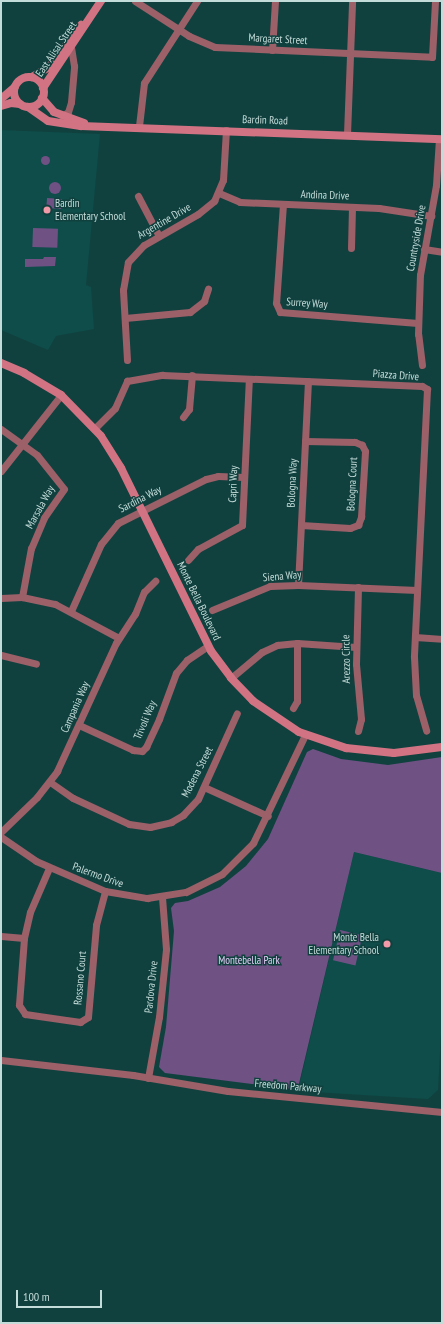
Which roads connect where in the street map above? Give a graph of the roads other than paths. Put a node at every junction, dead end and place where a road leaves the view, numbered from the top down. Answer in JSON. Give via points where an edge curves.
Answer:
{"nodes":[{"id":1,"x":101,"y":1,"type":"edge"},
{"id":2,"x":135,"y":1,"type":"edge"},
{"id":3,"x":197,"y":1,"type":"edge"},
{"id":4,"x":275,"y":1,"type":"edge"},
{"id":5,"x":352,"y":1,"type":"edge"},
{"id":6,"x":435,"y":1,"type":"edge"},
{"id":7,"x":87,"y":22,"type":"junction"},
{"id":8,"x":178,"y":30,"type":"junction"},
{"id":9,"x":71,"y":48,"type":"junction"},
{"id":10,"x":272,"y":50,"type":"junction"},
{"id":11,"x":350,"y":54,"type":"junction"},
{"id":12,"x":60,"y":63,"type":"junction"},
{"id":13,"x":74,"y":66,"type":"junction"},
{"id":14,"x":32,"y":77,"type":"junction"},
{"id":15,"x":15,"y":87,"type":"junction"},
{"id":16,"x":44,"y":88,"type":"junction"},
{"id":17,"x":42,"y":98,"type":"junction"},
{"id":18,"x":1,"y":99,"type":"edge"},
{"id":19,"x":24,"y":105,"type":"junction"},
{"id":20,"x":1,"y":106,"type":"edge"},
{"id":21,"x":62,"y":116,"type":"junction"},
{"id":22,"x":87,"y":124,"type":"junction"},
{"id":23,"x":139,"y":126,"type":"junction"},
{"id":24,"x":226,"y":130,"type":"junction"},
{"id":25,"x":347,"y":134,"type":"junction"},
{"id":26,"x":440,"y":139,"type":"edge"},
{"id":27,"x":219,"y":193,"type":"junction"},
{"id":28,"x":138,"y":196,"type":"dead end"},
{"id":29,"x":283,"y":204,"type":"junction"},
{"id":30,"x":352,"y":206,"type":"junction"},
{"id":31,"x":431,"y":216,"type":"junction"},
{"id":32,"x":159,"y":236,"type":"junction"},
{"id":33,"x":351,"y":248,"type":"dead end"},
{"id":34,"x":424,"y":249,"type":"junction"},
{"id":35,"x":442,"y":252,"type":"edge"},
{"id":36,"x":208,"y":288,"type":"dead end"},
{"id":37,"x":125,"y":318,"type":"junction"},
{"id":38,"x":418,"y":323,"type":"junction"},
{"id":39,"x":127,"y":360,"type":"dead end"},
{"id":40,"x":1,"y":363,"type":"edge"},
{"id":41,"x":422,"y":364,"type":"dead end"},
{"id":42,"x":192,"y":375,"type":"junction"},
{"id":43,"x":249,"y":379,"type":"junction"},
{"id":44,"x":308,"y":381,"type":"junction"},
{"id":45,"x":61,"y":395,"type":"junction"},
{"id":46,"x":183,"y":417,"type":"dead end"},
{"id":47,"x":95,"y":428,"type":"junction"},
{"id":48,"x":1,"y":429,"type":"edge"},
{"id":49,"x":305,"y":441,"type":"junction"},
{"id":50,"x":22,"y":442,"type":"junction"},
{"id":51,"x":1,"y":471,"type":"edge"},
{"id":52,"x":244,"y":477,"type":"junction"},
{"id":53,"x":142,"y":510,"type":"junction"},
{"id":54,"x":301,"y":525,"type":"junction"},
{"id":55,"x":188,"y":560,"type":"dead end"},
{"id":56,"x":155,"y":581,"type":"dead end"},
{"id":57,"x":298,"y":585,"type":"junction"},
{"id":58,"x":358,"y":587,"type":"junction"},
{"id":59,"x":417,"y":590,"type":"junction"},
{"id":60,"x":22,"y":597,"type":"junction"},
{"id":61,"x":1,"y":598,"type":"edge"},
{"id":62,"x":212,"y":610,"type":"dead end"},
{"id":63,"x":71,"y":611,"type":"junction"},
{"id":64,"x":415,"y":637,"type":"junction"},
{"id":65,"x":119,"y":638,"type":"junction"},
{"id":66,"x":442,"y":639,"type":"edge"},
{"id":67,"x":297,"y":643,"type":"junction"},
{"id":68,"x":208,"y":646,"type":"junction"},
{"id":69,"x":356,"y":647,"type":"junction"},
{"id":70,"x":1,"y":655,"type":"edge"},
{"id":71,"x":36,"y":664,"type":"dead end"},
{"id":72,"x":231,"y":678,"type":"junction"},
{"id":73,"x":294,"y":708,"type":"dead end"},
{"id":74,"x":237,"y":713,"type":"dead end"},
{"id":75,"x":79,"y":725,"type":"junction"},
{"id":76,"x":358,"y":731,"type":"dead end"},
{"id":77,"x":426,"y":731,"type":"dead end"},
{"id":78,"x":305,"y":735,"type":"junction"},
{"id":79,"x":442,"y":747,"type":"edge"},
{"id":80,"x":50,"y":782,"type":"junction"},
{"id":81,"x":204,"y":787,"type":"junction"},
{"id":82,"x":268,"y":816,"type":"junction"},
{"id":83,"x":1,"y":832,"type":"edge"},
{"id":84,"x":1,"y":837,"type":"edge"},
{"id":85,"x":50,"y":868,"type":"junction"},
{"id":86,"x":105,"y":891,"type":"junction"},
{"id":87,"x":162,"y":897,"type":"junction"},
{"id":88,"x":1,"y":936,"type":"edge"},
{"id":89,"x":24,"y":938,"type":"junction"},
{"id":90,"x":1,"y":1060,"type":"edge"},
{"id":91,"x":148,"y":1078,"type":"junction"},
{"id":92,"x":442,"y":1112,"type":"edge"}],
"edges":[{"from":1,"to":7,"type":"street","name":"East Alisal Street"},
{"from":2,"to":8,"type":"street","name":"Margaret Street"},
{"from":3,"to":8,"type":"street"},
{"from":4,"to":10,"type":"street"},
{"from":5,"to":11,"type":"street"},
{"from":6,"to":11,"type":"street","name":"Margaret Street","via":[[432,57]]},
{"from":7,"to":9,"type":"street","name":"East Alisal Street"},
{"from":7,"to":14,"type":"street","name":"East Alisal Street","via":[[81,25],[49,67]]},
{"from":8,"to":10,"type":"street","name":"Margaret Street","via":[[210,46]]},
{"from":8,"to":23,"type":"street","via":[[144,84]]},
{"from":9,"to":12,"type":"street","name":"East Alisal Street"},
{"from":9,"to":13,"type":"street"},
{"from":10,"to":11,"type":"street","name":"Margaret Street"},
{"from":11,"to":25,"type":"street"},
{"from":12,"to":13,"type":"street","via":[[68,62]]},
{"from":12,"to":16,"type":"street","name":"East Alisal Street"},
{"from":13,"to":21,"type":"street","via":[[70,108]]},
{"from":14,"to":15,"type":"street","via":[[22,79]]},
{"from":14,"to":16,"type":"street"},
{"from":15,"to":18,"type":"street"},
{"from":15,"to":19,"type":"street","via":[[14,94]]},
{"from":16,"to":17,"type":"street"},
{"from":17,"to":19,"type":"street","via":[[34,105]]},
{"from":17,"to":21,"type":"street","name":"Bardin Road","via":[[50,109]]},
{"from":19,"to":20,"type":"street","via":[[11,103]]},
{"from":19,"to":22,"type":"street","name":"Bardin Road","via":[[48,121]]},
{"from":21,"to":22,"type":"street","name":"Bardin Road"},
{"from":22,"to":23,"type":"street","name":"Bardin Road"},
{"from":23,"to":24,"type":"street","name":"Bardin Road"},
{"from":24,"to":25,"type":"street","name":"Bardin Road"},
{"from":24,"to":27,"type":"street","name":"Argentine Drive","via":[[224,175]]},
{"from":25,"to":26,"type":"street","name":"Bardin Road"},
{"from":26,"to":31,"type":"street","name":"Countryside Drive"},
{"from":27,"to":29,"type":"street","name":"Andina Drive","via":[[240,202]]},
{"from":27,"to":32,"type":"street","name":"Argentine Drive","via":[[203,211]]},
{"from":28,"to":32,"type":"street"},
{"from":29,"to":30,"type":"street","name":"Andina Drive"},
{"from":29,"to":38,"type":"street","name":"Surrey Way","via":[[276,303],[280,312]]},
{"from":30,"to":31,"type":"street","name":"Andina Drive"},
{"from":30,"to":33,"type":"street"},
{"from":31,"to":34,"type":"street","name":"Countryside Drive"},
{"from":32,"to":37,"type":"street","name":"Argentine Drive","via":[[139,248],[128,262],[123,283]]},
{"from":34,"to":35,"type":"street"},
{"from":34,"to":38,"type":"street","name":"Countryside Drive"},
{"from":36,"to":37,"type":"street","via":[[204,301],[190,312]]},
{"from":37,"to":39,"type":"street","name":"Argentine Drive"},
{"from":38,"to":41,"type":"street","name":"Countryside Drive"},
{"from":40,"to":45,"type":"street","name":"Monte Bella Boulevard"},
{"from":42,"to":43,"type":"street","name":"Piazza Drive"},
{"from":42,"to":46,"type":"street","via":[[189,409]]},
{"from":42,"to":47,"type":"street","name":"Piazza Drive","via":[[162,375],[127,380],[115,408]]},
{"from":43,"to":44,"type":"street","name":"Piazza Drive"},
{"from":43,"to":52,"type":"street","name":"Capri Way"},
{"from":44,"to":49,"type":"street","name":"Bologna Way"},
{"from":44,"to":59,"type":"street","name":"Piazza Drive","via":[[422,386],[427,389]]},
{"from":45,"to":47,"type":"street","name":"Monte Bella Boulevard"},
{"from":45,"to":50,"type":"street"},
{"from":47,"to":53,"type":"street","name":"Monte Bella Boulevard","via":[[115,456]]},
{"from":48,"to":50,"type":"street"},
{"from":49,"to":54,"type":"street","name":"Bologna Way"},
{"from":49,"to":54,"type":"street","name":"Bologna Court","via":[[355,442],[362,445],[365,451],[361,517],[358,525],[350,528]]},
{"from":50,"to":51,"type":"street"},
{"from":50,"to":60,"type":"street","name":"Marsala Way","via":[[43,461],[64,489],[44,518],[31,548]]},
{"from":52,"to":53,"type":"street","name":"Sardina Way","via":[[218,476],[206,479]]},
{"from":52,"to":55,"type":"street","name":"Capri Way","via":[[242,525],[198,549]]},
{"from":53,"to":63,"type":"street","name":"Sardina Way","via":[[118,523],[104,538]]},
{"from":53,"to":68,"type":"street","name":"Monte Bella Boulevard"},
{"from":54,"to":57,"type":"street","name":"Bologna Way"},
{"from":56,"to":65,"type":"street","name":"Campania Way","via":[[146,588],[135,614]]},
{"from":57,"to":58,"type":"street","name":"Siena Way"},
{"from":57,"to":62,"type":"street","name":"Siena Way","via":[[270,586]]},
{"from":58,"to":59,"type":"street","name":"Siena Way"},
{"from":58,"to":69,"type":"street","name":"Arezzo Circle"},
{"from":59,"to":64,"type":"street","name":"Piazza Drive"},
{"from":60,"to":61,"type":"street"},
{"from":60,"to":63,"type":"street","via":[[45,601]]},
{"from":63,"to":65,"type":"street"},
{"from":64,"to":66,"type":"street"},
{"from":64,"to":77,"type":"street","name":"Piazza Drive","via":[[416,695]]},
{"from":65,"to":75,"type":"street","name":"Campania Way"},
{"from":67,"to":69,"type":"street"},
{"from":67,"to":72,"type":"street","via":[[267,649]]},
{"from":67,"to":73,"type":"street","via":[[297,701]]},
{"from":68,"to":72,"type":"street","name":"Monte Bella Boulevard"},
{"from":68,"to":75,"type":"street","name":"Trivoli Way","via":[[187,660],[176,673],[159,719],[142,750],[133,750]]},
{"from":69,"to":76,"type":"street","name":"Arezzo Circle","via":[[361,719]]},
{"from":70,"to":71,"type":"street"},
{"from":72,"to":78,"type":"street","name":"Monte Bella Boulevard","via":[[264,710]]},
{"from":74,"to":81,"type":"street","name":"Modena Street"},
{"from":75,"to":80,"type":"street","name":"Campania Way"},
{"from":78,"to":79,"type":"street","name":"Monte Bella Boulevard","via":[[341,747],[374,753],[408,753]]},
{"from":78,"to":82,"type":"street","name":"Palermo Drive"},
{"from":80,"to":81,"type":"street","name":"Modena Street","via":[[94,809],[129,824],[143,827],[163,825],[184,815],[198,799]]},
{"from":80,"to":83,"type":"street","name":"Campania Way"},
{"from":81,"to":82,"type":"street"},
{"from":82,"to":87,"type":"street","name":"Palermo Drive","via":[[248,849],[222,874],[196,888]]},
{"from":84,"to":85,"type":"street","name":"Palermo Drive","via":[[20,852]]},
{"from":85,"to":86,"type":"street","name":"Palermo Drive"},
{"from":85,"to":89,"type":"street","name":"Rossano Court","via":[[30,912]]},
{"from":86,"to":87,"type":"street","name":"Palermo Drive","via":[[127,897]]},
{"from":86,"to":89,"type":"street","name":"Rossano Court","via":[[96,925],[88,1014],[85,1020],[30,1015],[21,1011]]},
{"from":87,"to":91,"type":"street","name":"Pardova Drive","via":[[166,949],[159,1017]]},
{"from":88,"to":89,"type":"street"},
{"from":90,"to":91,"type":"street","name":"Freedom Parkway"},
{"from":91,"to":92,"type":"street","name":"Freedom Parkway","via":[[256,1094]]}]}
